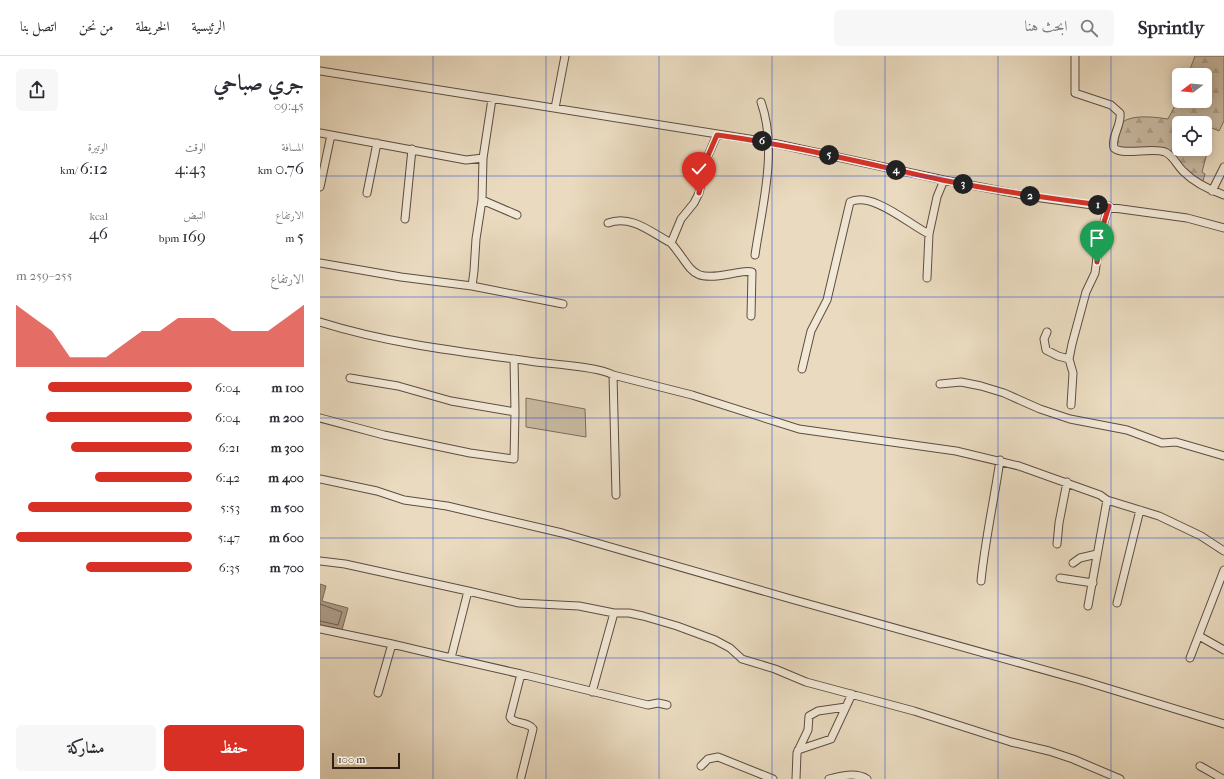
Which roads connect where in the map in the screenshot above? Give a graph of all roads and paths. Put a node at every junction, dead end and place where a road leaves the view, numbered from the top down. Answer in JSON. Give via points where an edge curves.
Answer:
{"nodes":[{"id":1,"x":565,"y":56,"type":"edge"},
{"id":2,"x":1075,"y":56,"type":"edge"},
{"id":3,"x":320,"y":71,"type":"edge"},
{"id":4,"x":492,"y":99,"type":"junction"},
{"id":5,"x":761,"y":102,"type":"dead end"},
{"id":6,"x":554,"y":108,"type":"junction"},
{"id":7,"x":320,"y":133,"type":"edge"},
{"id":8,"x":331,"y":135,"type":"junction"},
{"id":9,"x":717,"y":135,"type":"junction"},
{"id":10,"x":377,"y":142,"type":"junction"},
{"id":11,"x":768,"y":142,"type":"junction"},
{"id":12,"x":412,"y":149,"type":"junction"},
{"id":13,"x":483,"y":158,"type":"junction"},
{"id":14,"x":1224,"y":167,"type":"edge"},
{"id":15,"x":944,"y":180,"type":"junction"},
{"id":16,"x":320,"y":187,"type":"edge"},
{"id":17,"x":1212,"y":190,"type":"junction"},
{"id":18,"x":367,"y":193,"type":"dead end"},
{"id":19,"x":1224,"y":195,"type":"edge"},
{"id":20,"x":482,"y":200,"type":"junction"},
{"id":21,"x":1109,"y":206,"type":"junction"},
{"id":22,"x":517,"y":215,"type":"dead end"},
{"id":23,"x":405,"y":218,"type":"dead end"},
{"id":24,"x":608,"y":223,"type":"dead end"},
{"id":25,"x":1224,"y":228,"type":"edge"},
{"id":26,"x":929,"y":234,"type":"junction"},
{"id":27,"x":671,"y":243,"type":"junction"},
{"id":28,"x":755,"y":255,"type":"dead end"},
{"id":29,"x":320,"y":263,"type":"edge"},
{"id":30,"x":927,"y":278,"type":"dead end"},
{"id":31,"x":472,"y":286,"type":"junction"},
{"id":32,"x":563,"y":304,"type":"dead end"},
{"id":33,"x":751,"y":316,"type":"dead end"},
{"id":34,"x":320,"y":322,"type":"edge"},
{"id":35,"x":1047,"y":332,"type":"dead end"},
{"id":36,"x":514,"y":359,"type":"junction"},
{"id":37,"x":1069,"y":359,"type":"junction"},
{"id":38,"x":802,"y":369,"type":"dead end"},
{"id":39,"x":613,"y":374,"type":"junction"},
{"id":40,"x":350,"y":378,"type":"dead end"},
{"id":41,"x":940,"y":384,"type":"dead end"},
{"id":42,"x":1071,"y":405,"type":"dead end"},
{"id":43,"x":515,"y":412,"type":"junction"},
{"id":44,"x":320,"y":418,"type":"edge"},
{"id":45,"x":1224,"y":456,"type":"edge"},
{"id":46,"x":1000,"y":460,"type":"junction"},
{"id":47,"x":320,"y":479,"type":"edge"},
{"id":48,"x":1066,"y":482,"type":"junction"},
{"id":49,"x":616,"y":495,"type":"dead end"},
{"id":50,"x":1107,"y":500,"type":"junction"},
{"id":51,"x":1140,"y":510,"type":"junction"},
{"id":52,"x":1057,"y":544,"type":"dead end"},
{"id":53,"x":1224,"y":551,"type":"edge"},
{"id":54,"x":1097,"y":554,"type":"junction"},
{"id":55,"x":320,"y":561,"type":"edge"},
{"id":56,"x":1073,"y":563,"type":"dead end"},
{"id":57,"x":1224,"y":570,"type":"edge"},
{"id":58,"x":1060,"y":578,"type":"dead end"},
{"id":59,"x":981,"y":581,"type":"dead end"},
{"id":60,"x":1093,"y":583,"type":"junction"},
{"id":61,"x":468,"y":592,"type":"junction"},
{"id":62,"x":1117,"y":603,"type":"dead end"},
{"id":63,"x":1088,"y":606,"type":"dead end"},
{"id":64,"x":614,"y":613,"type":"junction"},
{"id":65,"x":320,"y":629,"type":"edge"},
{"id":66,"x":1198,"y":636,"type":"junction"},
{"id":67,"x":392,"y":644,"type":"junction"},
{"id":68,"x":1224,"y":650,"type":"edge"},
{"id":69,"x":451,"y":658,"type":"junction"},
{"id":70,"x":1190,"y":658,"type":"dead end"},
{"id":71,"x":521,"y":674,"type":"junction"},
{"id":72,"x":592,"y":692,"type":"junction"},
{"id":73,"x":378,"y":693,"type":"dead end"},
{"id":74,"x":852,"y":694,"type":"junction"},
{"id":75,"x":667,"y":705,"type":"dead end"},
{"id":76,"x":846,"y":707,"type":"junction"},
{"id":77,"x":1224,"y":724,"type":"edge"},
{"id":78,"x":798,"y":750,"type":"junction"},
{"id":79,"x":701,"y":766,"type":"dead end"},
{"id":80,"x":1200,"y":766,"type":"dead end"},
{"id":81,"x":521,"y":777,"type":"dead end"},
{"id":82,"x":773,"y":779,"type":"edge"},
{"id":83,"x":796,"y":779,"type":"edge"},
{"id":84,"x":829,"y":779,"type":"edge"},
{"id":85,"x":866,"y":779,"type":"edge"},
{"id":86,"x":1120,"y":779,"type":"edge"},
{"id":87,"x":1223,"y":779,"type":"edge"}],
"edges":[{"from":1,"to":6,"type":"street"},
{"from":2,"to":17,"type":"street","via":[[1075,93],[1111,105],[1120,113],[1121,118],[1113,141],[1114,148],[1120,151],[1165,152],[1183,172]]},
{"from":3,"to":4,"type":"street"},
{"from":4,"to":6,"type":"street"},
{"from":4,"to":13,"type":"street"},
{"from":5,"to":11,"type":"street","via":[[767,121]]},
{"from":6,"to":9,"type":"street"},
{"from":7,"to":8,"type":"street"},
{"from":8,"to":10,"type":"street"},
{"from":8,"to":16,"type":"street"},
{"from":9,"to":11,"type":"street"},
{"from":9,"to":27,"type":"street","via":[[706,160],[699,193],[681,219]]},
{"from":10,"to":12,"type":"street"},
{"from":10,"to":18,"type":"street"},
{"from":11,"to":15,"type":"street"},
{"from":11,"to":28,"type":"street"},
{"from":12,"to":13,"type":"street","via":[[466,160]]},
{"from":12,"to":23,"type":"street"},
{"from":13,"to":20,"type":"street"},
{"from":14,"to":17,"type":"street"},
{"from":15,"to":21,"type":"street","via":[[1034,197]]},
{"from":15,"to":26,"type":"street"},
{"from":17,"to":19,"type":"street"},
{"from":20,"to":22,"type":"street"},
{"from":20,"to":31,"type":"street"},
{"from":21,"to":25,"type":"street","via":[[1187,218]]},
{"from":21,"to":37,"type":"street","via":[[1100,235],[1095,273],[1086,292]]},
{"from":24,"to":27,"type":"street","via":[[626,220]]},
{"from":26,"to":30,"type":"street"},
{"from":26,"to":38,"type":"street","via":[[886,208],[862,201],[850,202],[827,300],[811,331]]},
{"from":27,"to":33,"type":"street","via":[[690,270],[703,277],[752,272]]},
{"from":29,"to":31,"type":"street"},
{"from":31,"to":32,"type":"street"},
{"from":34,"to":36,"type":"street","via":[[381,339]]},
{"from":35,"to":37,"type":"street","via":[[1044,339],[1046,350]]},
{"from":36,"to":39,"type":"street","via":[[606,370]]},
{"from":36,"to":43,"type":"street"},
{"from":37,"to":42,"type":"street","via":[[1073,373]]},
{"from":39,"to":46,"type":"street","via":[[692,395],[800,429],[956,451]]},
{"from":39,"to":49,"type":"street"},
{"from":40,"to":43,"type":"street","via":[[398,386],[451,401]]},
{"from":41,"to":45,"type":"street","via":[[961,382],[981,386],[1070,419],[1127,430],[1162,443],[1176,442]]},
{"from":43,"to":44,"type":"street","via":[[514,459],[470,453],[384,435]]},
{"from":46,"to":48,"type":"street"},
{"from":46,"to":59,"type":"street"},
{"from":47,"to":77,"type":"street","via":[[377,491],[404,500],[447,506],[562,533],[1084,681]]},
{"from":48,"to":50,"type":"street"},
{"from":48,"to":52,"type":"street"},
{"from":50,"to":51,"type":"street"},
{"from":50,"to":54,"type":"street"},
{"from":51,"to":53,"type":"street","via":[[1201,536]]},
{"from":51,"to":62,"type":"street"},
{"from":54,"to":56,"type":"street","via":[[1080,558]]},
{"from":54,"to":60,"type":"street"},
{"from":55,"to":61,"type":"street","via":[[345,564]]},
{"from":57,"to":66,"type":"street"},
{"from":58,"to":60,"type":"street"},
{"from":60,"to":63,"type":"street"},
{"from":61,"to":64,"type":"street","via":[[519,603],[579,606]]},
{"from":61,"to":69,"type":"street"},
{"from":64,"to":72,"type":"street"},
{"from":64,"to":74,"type":"street","via":[[629,613],[677,626],[723,644],[746,661],[818,686]]},
{"from":65,"to":67,"type":"street"},
{"from":66,"to":68,"type":"street"},
{"from":66,"to":70,"type":"street"},
{"from":67,"to":69,"type":"street"},
{"from":67,"to":73,"type":"street"},
{"from":69,"to":71,"type":"street"},
{"from":71,"to":72,"type":"street"},
{"from":71,"to":81,"type":"street","via":[[510,717],[513,721],[530,725],[533,729]]},
{"from":72,"to":75,"type":"street","via":[[648,705]]},
{"from":74,"to":76,"type":"street"},
{"from":74,"to":86,"type":"street","via":[[1067,757]]},
{"from":76,"to":78,"type":"street","via":[[831,739]]},
{"from":76,"to":78,"type":"street","via":[[818,711],[809,716],[808,730]]},
{"from":78,"to":83,"type":"street"},
{"from":79,"to":82,"type":"street","via":[[708,759],[718,757]]},
{"from":80,"to":87,"type":"street"},
{"from":84,"to":85,"type":"street","via":[[849,775]]}]}
